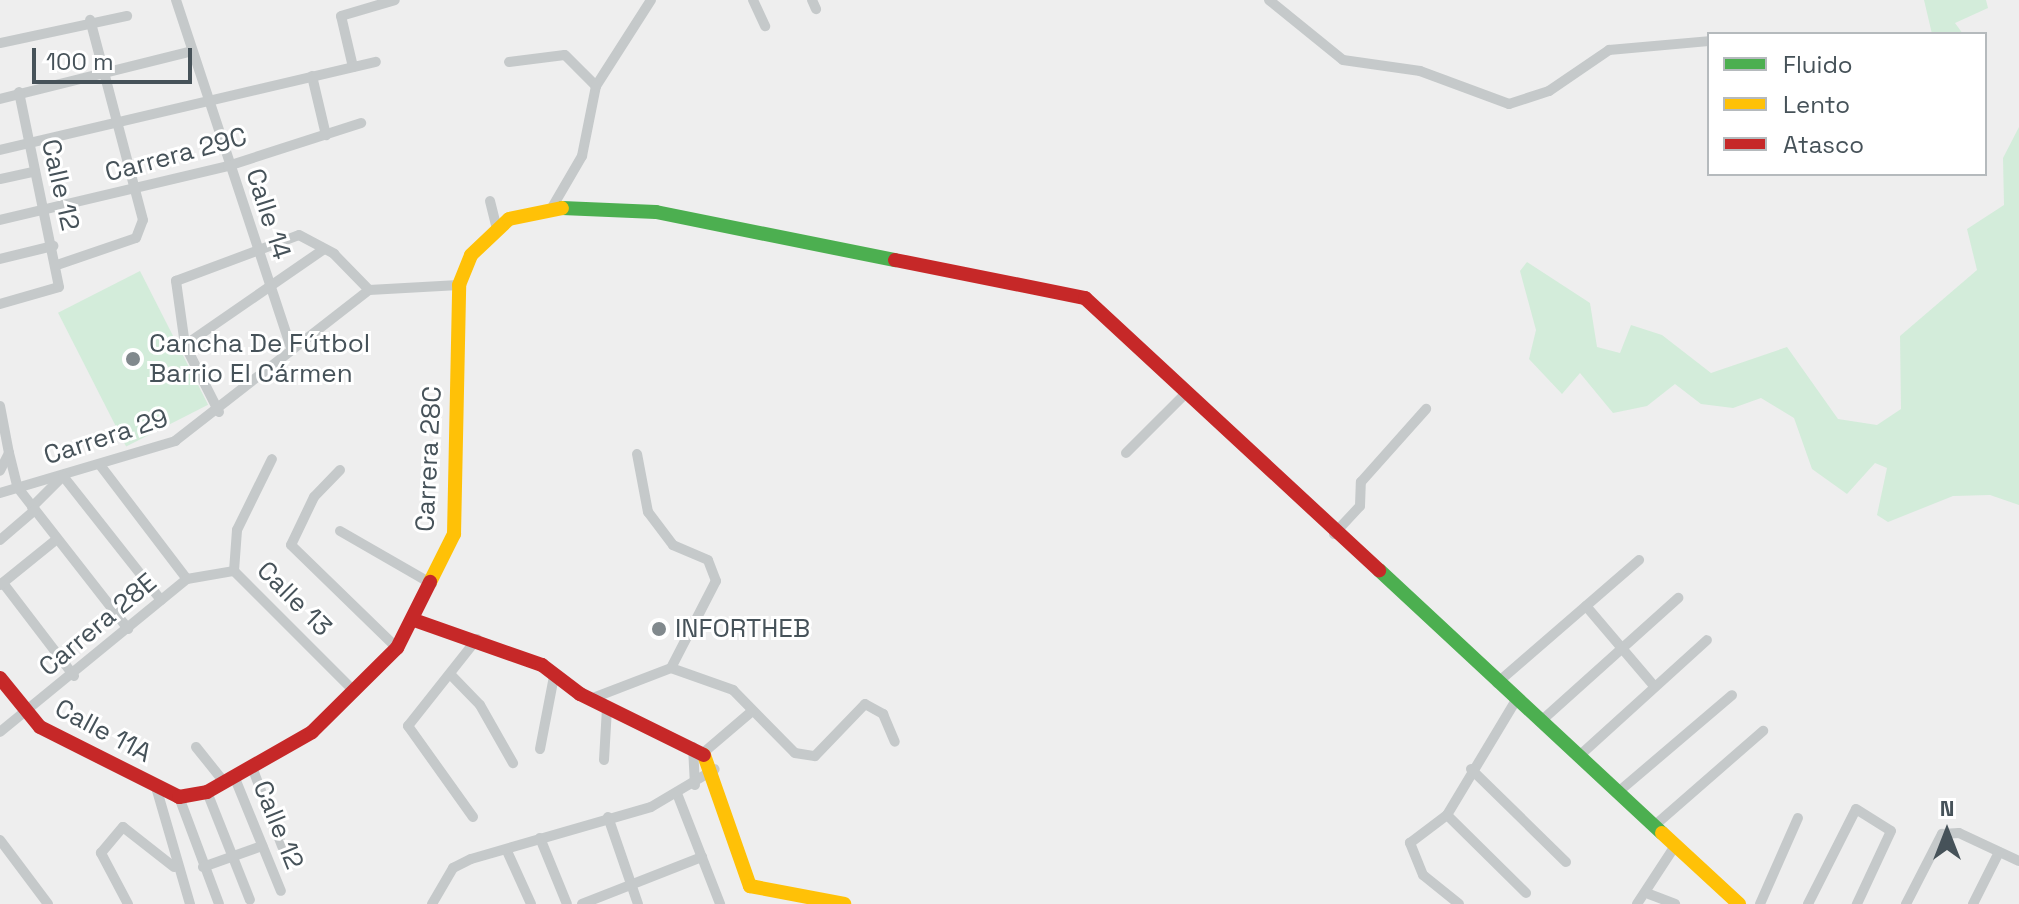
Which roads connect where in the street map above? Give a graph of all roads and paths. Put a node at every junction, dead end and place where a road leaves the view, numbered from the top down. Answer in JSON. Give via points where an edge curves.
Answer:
{"nodes":[{"id":1,"x":176,"y":0,"type":"edge"},
{"id":2,"x":395,"y":0,"type":"edge"},
{"id":3,"x":651,"y":0,"type":"edge"},
{"id":4,"x":753,"y":0,"type":"edge"},
{"id":5,"x":1269,"y":0,"type":"edge"},
{"id":6,"x":127,"y":16,"type":"dead end"},
{"id":7,"x":90,"y":20,"type":"junction"},
{"id":8,"x":765,"y":26,"type":"dead end"},
{"id":9,"x":1707,"y":41,"type":"edge"},
{"id":10,"x":0,"y":43,"type":"edge"},
{"id":11,"x":192,"y":51,"type":"junction"},
{"id":12,"x":376,"y":62,"type":"dead end"},
{"id":13,"x":509,"y":62,"type":"dead end"},
{"id":14,"x":353,"y":67,"type":"junction"},
{"id":15,"x":104,"y":73,"type":"junction"},
{"id":16,"x":312,"y":76,"type":"junction"},
{"id":17,"x":596,"y":86,"type":"junction"},
{"id":18,"x":19,"y":92,"type":"junction"},
{"id":19,"x":0,"y":99,"type":"edge"},
{"id":20,"x":207,"y":99,"type":"junction"},
{"id":21,"x":117,"y":122,"type":"junction"},
{"id":22,"x":361,"y":123,"type":"dead end"},
{"id":23,"x":326,"y":135,"type":"junction"},
{"id":24,"x":27,"y":145,"type":"junction"},
{"id":25,"x":0,"y":150,"type":"edge"},
{"id":26,"x":228,"y":166,"type":"junction"},
{"id":27,"x":34,"y":172,"type":"junction"},
{"id":28,"x":0,"y":179,"type":"edge"},
{"id":29,"x":136,"y":189,"type":"junction"},
{"id":30,"x":490,"y":201,"type":"dead end"},
{"id":31,"x":44,"y":210,"type":"junction"},
{"id":32,"x":550,"y":211,"type":"junction"},
{"id":33,"x":0,"y":220,"type":"edge"},
{"id":34,"x":496,"y":225,"type":"junction"},
{"id":35,"x":53,"y":246,"type":"junction"},
{"id":36,"x":324,"y":249,"type":"junction"},
{"id":37,"x":258,"y":255,"type":"junction"},
{"id":38,"x":0,"y":259,"type":"edge"},
{"id":39,"x":57,"y":265,"type":"junction"},
{"id":40,"x":459,"y":285,"type":"junction"},
{"id":41,"x":369,"y":290,"type":"junction"},
{"id":42,"x":270,"y":293,"type":"junction"},
{"id":43,"x":0,"y":304,"type":"edge"},
{"id":44,"x":185,"y":345,"type":"junction"},
{"id":45,"x":292,"y":350,"type":"junction"},
{"id":46,"x":1187,"y":392,"type":"junction"},
{"id":47,"x":0,"y":409,"type":"edge"},
{"id":48,"x":1426,"y":409,"type":"dead end"},
{"id":49,"x":219,"y":412,"type":"junction"},
{"id":50,"x":9,"y":453,"type":"junction"},
{"id":51,"x":1126,"y":453,"type":"dead end"},
{"id":52,"x":637,"y":454,"type":"dead end"},
{"id":53,"x":272,"y":459,"type":"dead end"},
{"id":54,"x":100,"y":465,"type":"junction"},
{"id":55,"x":340,"y":470,"type":"dead end"},
{"id":56,"x":0,"y":471,"type":"edge"},
{"id":57,"x":63,"y":476,"type":"junction"},
{"id":58,"x":18,"y":488,"type":"junction"},
{"id":59,"x":0,"y":493,"type":"edge"},
{"id":60,"x":33,"y":509,"type":"junction"},
{"id":61,"x":340,"y":531,"type":"dead end"},
{"id":62,"x":1334,"y":534,"type":"junction"},
{"id":63,"x":57,"y":539,"type":"junction"},
{"id":64,"x":0,"y":540,"type":"edge"},
{"id":65,"x":1639,"y":560,"type":"dead end"},
{"id":66,"x":234,"y":571,"type":"junction"},
{"id":67,"x":187,"y":579,"type":"junction"},
{"id":68,"x":2,"y":584,"type":"edge"},
{"id":69,"x":434,"y":585,"type":"junction"},
{"id":70,"x":1678,"y":598,"type":"dead end"},
{"id":71,"x":161,"y":600,"type":"junction"},
{"id":72,"x":1586,"y":606,"type":"junction"},
{"id":73,"x":414,"y":620,"type":"junction"},
{"id":74,"x":128,"y":629,"type":"junction"},
{"id":75,"x":477,"y":639,"type":"junction"},
{"id":76,"x":1707,"y":640,"type":"dead end"},
{"id":77,"x":1623,"y":647,"type":"junction"},
{"id":78,"x":397,"y":648,"type":"junction"},
{"id":79,"x":671,"y":668,"type":"junction"},
{"id":80,"x":450,"y":674,"type":"junction"},
{"id":81,"x":74,"y":676,"type":"junction"},
{"id":82,"x":554,"y":676,"type":"junction"},
{"id":83,"x":0,"y":678,"type":"edge"},
{"id":84,"x":1497,"y":683,"type":"junction"},
{"id":85,"x":1655,"y":687,"type":"junction"},
{"id":86,"x":355,"y":692,"type":"junction"},
{"id":87,"x":1732,"y":695,"type":"dead end"},
{"id":88,"x":593,"y":698,"type":"junction"},
{"id":89,"x":1516,"y":700,"type":"junction"},
{"id":90,"x":607,"y":708,"type":"junction"},
{"id":91,"x":751,"y":712,"type":"junction"},
{"id":92,"x":28,"y":713,"type":"junction"},
{"id":93,"x":1540,"y":722,"type":"junction"},
{"id":94,"x":1763,"y":731,"type":"dead end"},
{"id":95,"x":0,"y":732,"type":"edge"},
{"id":96,"x":895,"y":742,"type":"dead end"},
{"id":97,"x":196,"y":747,"type":"dead end"},
{"id":98,"x":540,"y":749,"type":"dead end"},
{"id":99,"x":698,"y":750,"type":"junction"},
{"id":100,"x":1578,"y":757,"type":"junction"},
{"id":101,"x":604,"y":760,"type":"dead end"},
{"id":102,"x":513,"y":763,"type":"dead end"},
{"id":103,"x":252,"y":767,"type":"junction"},
{"id":104,"x":715,"y":769,"type":"junction"},
{"id":105,"x":1471,"y":769,"type":"junction"},
{"id":106,"x":229,"y":779,"type":"junction"},
{"id":107,"x":695,"y":785,"type":"junction"},
{"id":108,"x":156,"y":787,"type":"junction"},
{"id":109,"x":207,"y":792,"type":"junction"},
{"id":110,"x":1617,"y":793,"type":"junction"},
{"id":111,"x":678,"y":796,"type":"junction"},
{"id":112,"x":179,"y":797,"type":"junction"},
{"id":113,"x":1447,"y":815,"type":"junction"},
{"id":114,"x":473,"y":817,"type":"dead end"},
{"id":115,"x":608,"y":817,"type":"junction"},
{"id":116,"x":1798,"y":818,"type":"dead end"},
{"id":117,"x":1654,"y":826,"type":"junction"},
{"id":118,"x":540,"y":838,"type":"junction"},
{"id":119,"x":1,"y":842,"type":"edge"},
{"id":120,"x":262,"y":846,"type":"junction"},
{"id":121,"x":282,"y":846,"type":"dead end"},
{"id":122,"x":1675,"y":846,"type":"junction"},
{"id":123,"x":507,"y":851,"type":"junction"},
{"id":124,"x":1999,"y":852,"type":"junction"},
{"id":125,"x":232,"y":857,"type":"junction"},
{"id":126,"x":702,"y":857,"type":"junction"},
{"id":127,"x":2019,"y":861,"type":"edge"},
{"id":128,"x":1566,"y":862,"type":"dead end"},
{"id":129,"x":174,"y":867,"type":"junction"},
{"id":130,"x":203,"y":867,"type":"junction"},
{"id":131,"x":631,"y":884,"type":"junction"},
{"id":132,"x":281,"y":891,"type":"dead end"},
{"id":133,"x":1526,"y":893,"type":"dead end"},
{"id":134,"x":1649,"y":894,"type":"junction"},
{"id":135,"x":250,"y":900,"type":"dead end"},
{"id":136,"x":48,"y":904,"type":"edge"},
{"id":137,"x":128,"y":904,"type":"edge"},
{"id":138,"x":190,"y":904,"type":"edge"},
{"id":139,"x":219,"y":904,"type":"edge"},
{"id":140,"x":432,"y":904,"type":"edge"},
{"id":141,"x":531,"y":904,"type":"edge"},
{"id":142,"x":567,"y":904,"type":"edge"},
{"id":143,"x":582,"y":904,"type":"edge"},
{"id":144,"x":638,"y":904,"type":"edge"},
{"id":145,"x":720,"y":904,"type":"edge"},
{"id":146,"x":844,"y":904,"type":"edge"},
{"id":147,"x":1459,"y":904,"type":"edge"},
{"id":148,"x":1637,"y":904,"type":"edge"},
{"id":149,"x":1675,"y":904,"type":"edge"},
{"id":150,"x":1739,"y":904,"type":"edge"},
{"id":151,"x":1760,"y":904,"type":"edge"},
{"id":152,"x":1808,"y":904,"type":"edge"},
{"id":153,"x":1857,"y":904,"type":"edge"},
{"id":154,"x":1906,"y":904,"type":"edge"},
{"id":155,"x":1973,"y":904,"type":"edge"}],
"edges":[{"from":1,"to":11,"type":"street","name":"Calle 14"},
{"from":2,"to":14,"type":"street","via":[[341,16]]},
{"from":3,"to":17,"type":"street"},
{"from":4,"to":8,"type":"street"},
{"from":5,"to":9,"type":"street","via":[[1343,60],[1420,71],[1509,104],[1549,91],[1609,50]]},
{"from":6,"to":7,"type":"street"},
{"from":7,"to":10,"type":"street"},
{"from":7,"to":15,"type":"street"},
{"from":11,"to":15,"type":"street"},
{"from":11,"to":20,"type":"street","name":"Calle 14"},
{"from":12,"to":14,"type":"street"},
{"from":13,"to":17,"type":"street","via":[[565,55]]},
{"from":14,"to":16,"type":"street"},
{"from":15,"to":18,"type":"street"},
{"from":15,"to":21,"type":"street"},
{"from":16,"to":20,"type":"street"},
{"from":16,"to":23,"type":"street"},
{"from":17,"to":32,"type":"street","via":[[582,156]]},
{"from":18,"to":19,"type":"street"},
{"from":18,"to":24,"type":"street","name":"Calle 12"},
{"from":20,"to":21,"type":"street"},
{"from":20,"to":26,"type":"street","name":"Calle 14"},
{"from":21,"to":24,"type":"street"},
{"from":21,"to":29,"type":"street"},
{"from":22,"to":23,"type":"street","name":"Carrera 29C"},
{"from":23,"to":26,"type":"street","name":"Carrera 29C"},
{"from":24,"to":25,"type":"street"},
{"from":24,"to":27,"type":"street","name":"Calle 12"},
{"from":26,"to":29,"type":"street","name":"Carrera 29C"},
{"from":26,"to":37,"type":"street","name":"Calle 14"},
{"from":27,"to":28,"type":"street"},
{"from":27,"to":31,"type":"street","name":"Calle 12"},
{"from":29,"to":31,"type":"street","name":"Carrera 29C"},
{"from":29,"to":39,"type":"street","via":[[143,220],[136,238]]},
{"from":30,"to":34,"type":"street"},
{"from":31,"to":33,"type":"street","name":"Carrera 29C"},
{"from":31,"to":35,"type":"street","name":"Calle 12"},
{"from":32,"to":34,"type":"street"},
{"from":32,"to":46,"type":"street","via":[[579,205],[656,212],[1085,298]]},
{"from":34,"to":40,"type":"street"},
{"from":35,"to":38,"type":"street"},
{"from":35,"to":39,"type":"street","name":"Calle 12"},
{"from":36,"to":37,"type":"street","via":[[299,235]]},
{"from":36,"to":41,"type":"street"},
{"from":36,"to":42,"type":"street"},
{"from":37,"to":42,"type":"street","name":"Calle 14"},
{"from":37,"to":44,"type":"street","via":[[176,281]]},
{"from":39,"to":43,"type":"street","name":"Calle 12","via":[[59,287]]},
{"from":40,"to":41,"type":"street"},
{"from":40,"to":69,"type":"street","name":"Carrera 28C","via":[[454,534]]},
{"from":41,"to":45,"type":"street","name":"Carrera 29"},
{"from":42,"to":44,"type":"street"},
{"from":42,"to":45,"type":"street","name":"Calle 14"},
{"from":44,"to":49,"type":"street"},
{"from":45,"to":49,"type":"street","name":"Carrera 29"},
{"from":46,"to":51,"type":"street"},
{"from":46,"to":62,"type":"street"},
{"from":47,"to":50,"type":"street"},
{"from":48,"to":62,"type":"street","via":[[1361,482],[1360,506]]},
{"from":49,"to":54,"type":"street","name":"Carrera 29","via":[[175,441]]},
{"from":50,"to":56,"type":"street"},
{"from":50,"to":58,"type":"street"},
{"from":52,"to":79,"type":"street","via":[[642,496],[655,524],[717,573]]},
{"from":53,"to":66,"type":"street","via":[[237,530]]},
{"from":54,"to":57,"type":"street","name":"Carrera 29"},
{"from":54,"to":67,"type":"street"},
{"from":55,"to":78,"type":"street","via":[[314,497],[291,545]]},
{"from":57,"to":58,"type":"street","name":"Carrera 29"},
{"from":57,"to":60,"type":"street"},
{"from":57,"to":71,"type":"street"},
{"from":58,"to":59,"type":"street","name":"Carrera 29"},
{"from":58,"to":60,"type":"street"},
{"from":60,"to":63,"type":"street"},
{"from":60,"to":64,"type":"street"},
{"from":61,"to":69,"type":"street"},
{"from":62,"to":84,"type":"street"},
{"from":63,"to":68,"type":"street"},
{"from":63,"to":74,"type":"street"},
{"from":65,"to":72,"type":"street"},
{"from":66,"to":67,"type":"street","name":"Calle 13"},
{"from":66,"to":86,"type":"street","name":"Calle 13"},
{"from":67,"to":71,"type":"street","name":"Carrera 28E"},
{"from":68,"to":81,"type":"street"},
{"from":69,"to":73,"type":"street","name":"Carrera 28C"},
{"from":70,"to":77,"type":"street"},
{"from":71,"to":74,"type":"street","name":"Carrera 28E"},
{"from":72,"to":77,"type":"street"},
{"from":72,"to":84,"type":"street"},
{"from":73,"to":75,"type":"street"},
{"from":73,"to":78,"type":"street","name":"Carrera 28C"},
{"from":74,"to":81,"type":"street","name":"Carrera 28E"},
{"from":75,"to":80,"type":"street"},
{"from":75,"to":82,"type":"street"},
{"from":76,"to":85,"type":"street"},
{"from":77,"to":85,"type":"street"},
{"from":77,"to":93,"type":"street"},
{"from":78,"to":86,"type":"street","name":"Carrera 28C"},
{"from":79,"to":88,"type":"street"},
{"from":79,"to":91,"type":"street","via":[[733,690]]},
{"from":80,"to":102,"type":"street","via":[[480,705]]},
{"from":80,"to":114,"type":"street","via":[[408,726]]},
{"from":81,"to":92,"type":"street","name":"Carrera 28E"},
{"from":82,"to":88,"type":"street"},
{"from":82,"to":98,"type":"street"},
{"from":83,"to":92,"type":"street","name":"Calle 11A"},
{"from":84,"to":89,"type":"street"},
{"from":85,"to":100,"type":"street"},
{"from":86,"to":103,"type":"street","name":"Carrera 28C","via":[[312,732]]},
{"from":87,"to":110,"type":"street"},
{"from":88,"to":90,"type":"street"},
{"from":89,"to":93,"type":"street"},
{"from":89,"to":105,"type":"street"},
{"from":90,"to":99,"type":"street"},
{"from":90,"to":101,"type":"street"},
{"from":91,"to":96,"type":"street","via":[[795,753],[815,756],[865,704],[883,714]]},
{"from":91,"to":99,"type":"street"},
{"from":92,"to":95,"type":"street","name":"Carrera 28E"},
{"from":92,"to":108,"type":"street","name":"Calle 11A","via":[[40,727]]},
{"from":93,"to":100,"type":"street"},
{"from":94,"to":117,"type":"street"},
{"from":97,"to":106,"type":"street","name":"Calle 12"},
{"from":99,"to":104,"type":"street"},
{"from":99,"to":107,"type":"street"},
{"from":100,"to":110,"type":"street"},
{"from":103,"to":106,"type":"street","name":"Carrera 28C"},
{"from":103,"to":121,"type":"street"},
{"from":104,"to":107,"type":"street"},
{"from":104,"to":146,"type":"street","via":[[750,886]]},
{"from":105,"to":113,"type":"street"},
{"from":105,"to":128,"type":"street"},
{"from":106,"to":109,"type":"street","name":"Carrera 28C"},
{"from":106,"to":120,"type":"street","name":"Calle 12"},
{"from":107,"to":111,"type":"street"},
{"from":108,"to":112,"type":"street"},
{"from":108,"to":129,"type":"street"},
{"from":109,"to":112,"type":"street","name":"Carrera 28C"},
{"from":109,"to":125,"type":"street"},
{"from":110,"to":117,"type":"street"},
{"from":111,"to":115,"type":"street"},
{"from":111,"to":126,"type":"street"},
{"from":112,"to":130,"type":"street"},
{"from":113,"to":133,"type":"street"},
{"from":113,"to":147,"type":"street","via":[[1409,850],[1423,875]]},
{"from":115,"to":118,"type":"street"},
{"from":115,"to":131,"type":"street"},
{"from":116,"to":151,"type":"street"},
{"from":117,"to":122,"type":"street"},
{"from":118,"to":123,"type":"street"},
{"from":118,"to":142,"type":"street"},
{"from":119,"to":136,"type":"street"},
{"from":120,"to":125,"type":"street"},
{"from":120,"to":132,"type":"street","name":"Calle 12"},
{"from":122,"to":134,"type":"street"},
{"from":122,"to":150,"type":"street"},
{"from":123,"to":140,"type":"street","via":[[453,868]]},
{"from":123,"to":141,"type":"street"},
{"from":124,"to":127,"type":"street"},
{"from":124,"to":154,"type":"street","via":[[1959,833],[1942,834]]},
{"from":124,"to":155,"type":"street"},
{"from":125,"to":130,"type":"street"},
{"from":125,"to":135,"type":"street"},
{"from":126,"to":131,"type":"street"},
{"from":126,"to":145,"type":"street"},
{"from":129,"to":137,"type":"street","via":[[126,827],[101,853]]},
{"from":129,"to":138,"type":"street"},
{"from":130,"to":139,"type":"street"},
{"from":131,"to":143,"type":"street"},
{"from":131,"to":144,"type":"street"},
{"from":134,"to":148,"type":"street"},
{"from":134,"to":149,"type":"street"},
{"from":152,"to":153,"type":"street","via":[[1856,809],[1891,831]]}]}
